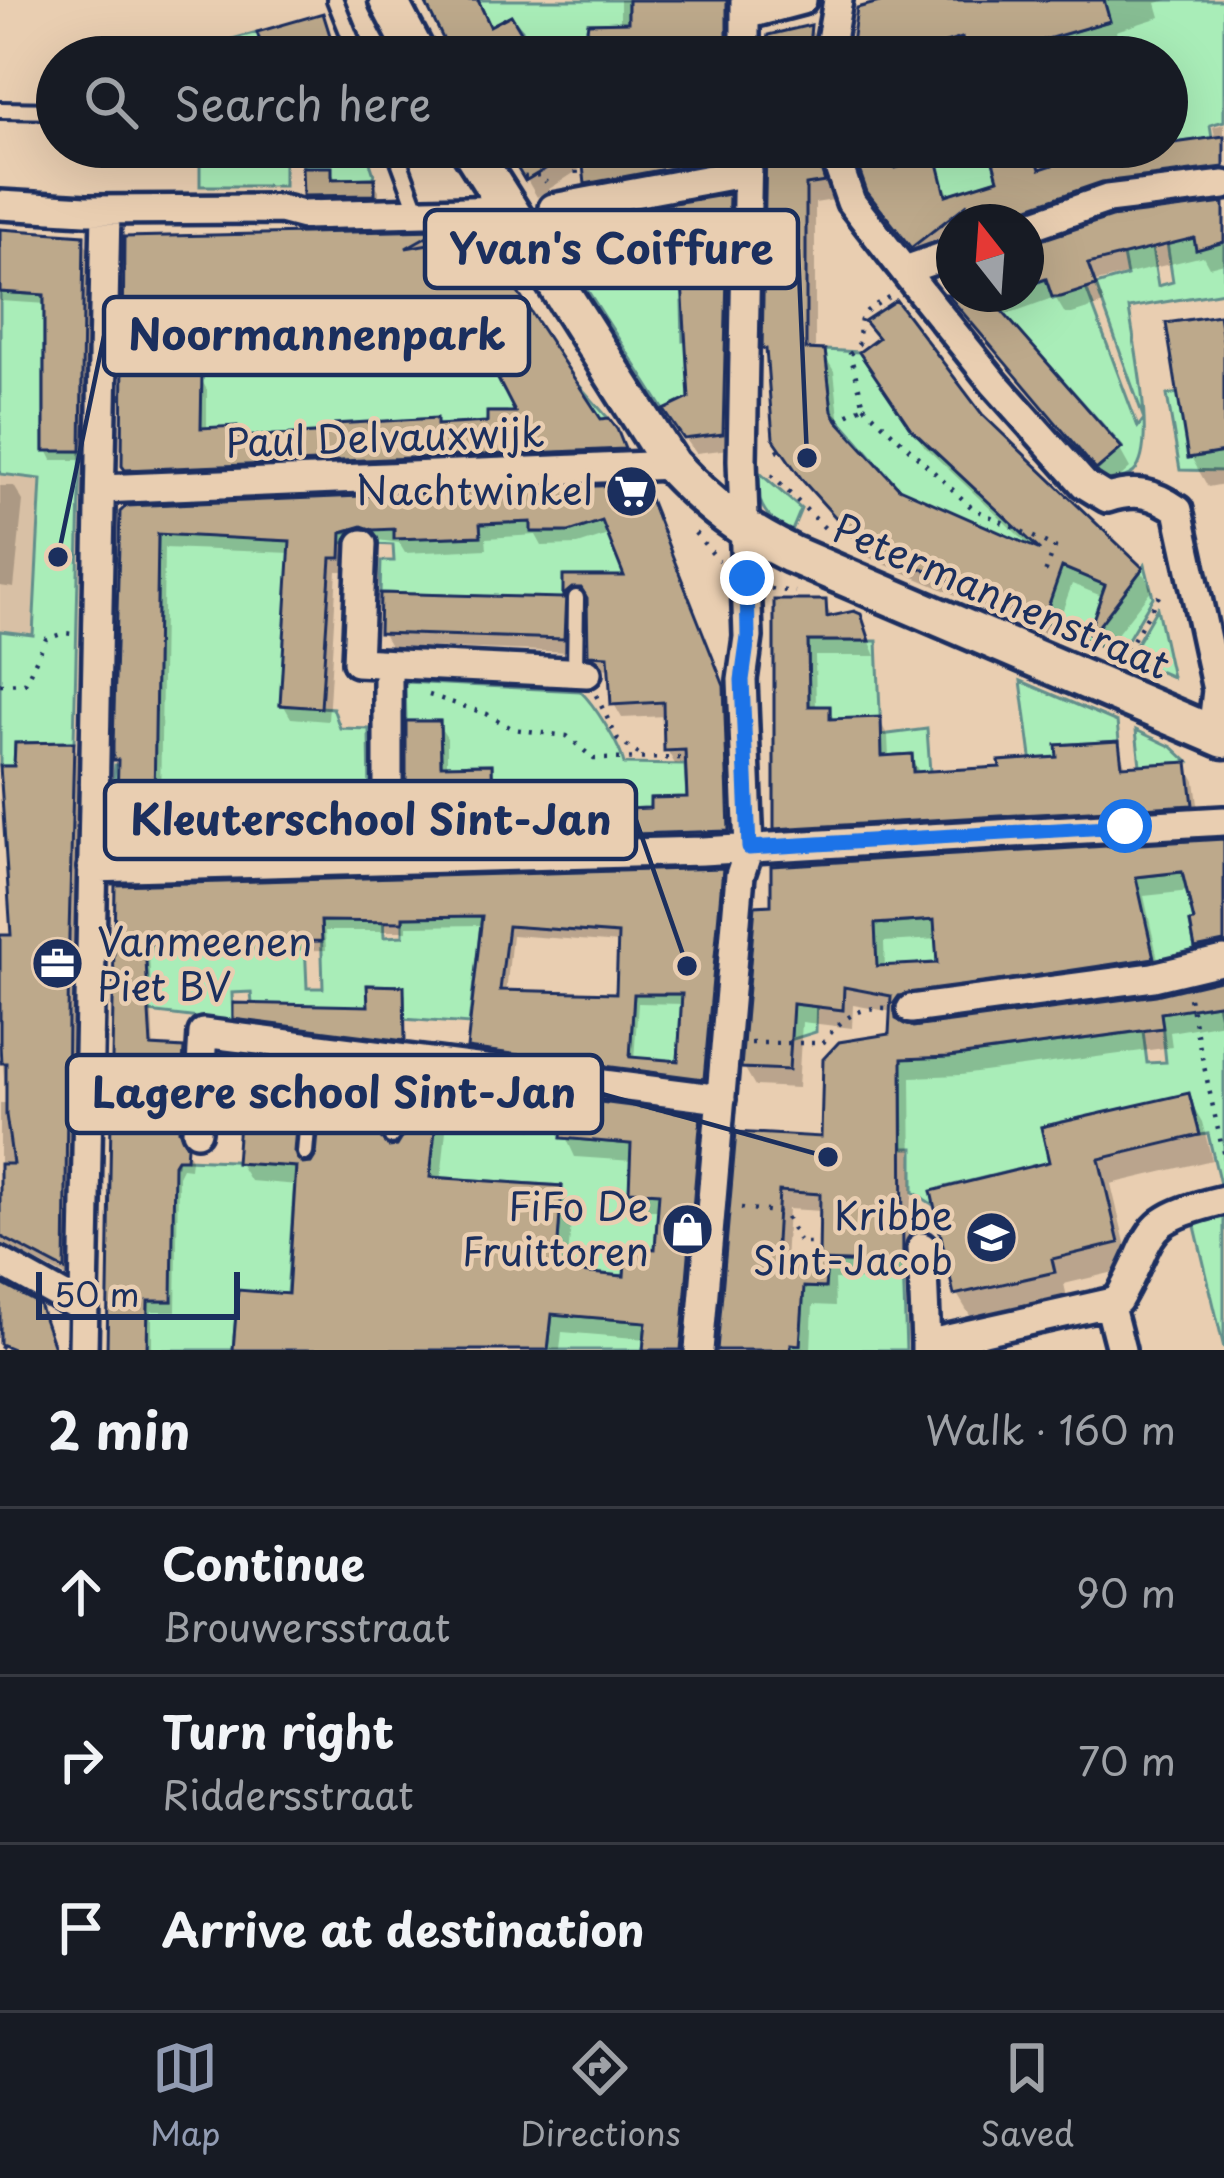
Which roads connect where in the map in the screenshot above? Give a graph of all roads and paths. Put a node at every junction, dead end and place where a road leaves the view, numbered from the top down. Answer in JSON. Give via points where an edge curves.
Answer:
{"nodes":[{"id":1,"x":334,"y":0,"type":"edge"},
{"id":2,"x":388,"y":0,"type":"edge"},
{"id":3,"x":802,"y":0,"type":"edge"},
{"id":4,"x":838,"y":0,"type":"edge"},
{"id":5,"x":745,"y":8,"type":"edge"},
{"id":6,"x":349,"y":36,"type":"edge"},
{"id":7,"x":407,"y":36,"type":"edge"},
{"id":8,"x":832,"y":36,"type":"edge"},
{"id":9,"x":0,"y":110,"type":"edge"},
{"id":10,"x":36,"y":111,"type":"edge"},
{"id":11,"x":402,"y":168,"type":"edge"},
{"id":12,"x":482,"y":168,"type":"edge"},
{"id":13,"x":576,"y":168,"type":"edge"},
{"id":14,"x":712,"y":168,"type":"edge"},
{"id":15,"x":748,"y":168,"type":"edge"},
{"id":16,"x":839,"y":168,"type":"edge"},
{"id":17,"x":577,"y":180,"type":"dead end"},
{"id":18,"x":1224,"y":184,"type":"edge"},
{"id":19,"x":0,"y":205,"type":"edge"},
{"id":20,"x":553,"y":208,"type":"dead end"},
{"id":21,"x":106,"y":210,"type":"junction"},
{"id":22,"x":507,"y":210,"type":"junction"},
{"id":23,"x":418,"y":212,"type":"junction"},
{"id":24,"x":1044,"y":221,"type":"edge"},
{"id":25,"x":936,"y":262,"type":"edge"},
{"id":26,"x":900,"y":281,"type":"junction"},
{"id":27,"x":864,"y":406,"type":"junction"},
{"id":28,"x":837,"y":420,"type":"dead end"},
{"id":29,"x":671,"y":465,"type":"junction"},
{"id":30,"x":101,"y":489,"type":"junction"},
{"id":31,"x":745,"y":532,"type":"junction"},
{"id":32,"x":362,"y":544,"type":"dead end"},
{"id":33,"x":1044,"y":576,"type":"dead end"},
{"id":34,"x":1159,"y":596,"type":"dead end"},
{"id":35,"x":576,"y":598,"type":"dead end"},
{"id":36,"x":64,"y":633,"type":"dead end"},
{"id":37,"x":1121,"y":660,"type":"dead end"},
{"id":38,"x":581,"y":673,"type":"junction"},
{"id":39,"x":388,"y":676,"type":"junction"},
{"id":40,"x":0,"y":684,"type":"edge"},
{"id":41,"x":1218,"y":736,"type":"edge"},
{"id":42,"x":685,"y":758,"type":"dead end"},
{"id":43,"x":646,"y":759,"type":"junction"},
{"id":44,"x":1224,"y":820,"type":"edge"},
{"id":45,"x":749,"y":848,"type":"junction"},
{"id":46,"x":388,"y":859,"type":"junction"},
{"id":47,"x":92,"y":868,"type":"junction"},
{"id":48,"x":1224,"y":960,"type":"edge"},
{"id":49,"x":1186,"y":981,"type":"dead end"},
{"id":50,"x":911,"y":1009,"type":"joint"},
{"id":51,"x":752,"y":1043,"type":"dead end"},
{"id":52,"x":314,"y":1047,"type":"junction"},
{"id":53,"x":398,"y":1057,"type":"junction"},
{"id":54,"x":721,"y":1099,"type":"junction"},
{"id":55,"x":197,"y":1131,"type":"dead end"},
{"id":56,"x":391,"y":1136,"type":"dead end"},
{"id":57,"x":305,"y":1153,"type":"dead end"},
{"id":58,"x":1224,"y":1157,"type":"edge"},
{"id":59,"x":1224,"y":1200,"type":"edge"},
{"id":60,"x":735,"y":1208,"type":"dead end"},
{"id":61,"x":819,"y":1244,"type":"dead end"},
{"id":62,"x":922,"y":1246,"type":"dead end"},
{"id":63,"x":0,"y":1262,"type":"edge"},
{"id":64,"x":1109,"y":1303,"type":"junction"},
{"id":65,"x":83,"y":1308,"type":"junction"},
{"id":66,"x":0,"y":1346,"type":"edge"},
{"id":67,"x":926,"y":1347,"type":"edge"},
{"id":68,"x":9,"y":1350,"type":"edge"},
{"id":69,"x":82,"y":1350,"type":"edge"},
{"id":70,"x":699,"y":1350,"type":"edge"},
{"id":71,"x":1120,"y":1350,"type":"edge"}],
"edges":[{"from":1,"to":6,"type":"lane"},
{"from":2,"to":7,"type":"street"},
{"from":3,"to":5,"type":"street"},
{"from":4,"to":8,"type":"street"},
{"from":9,"to":10,"type":"lane"},
{"from":11,"to":23,"type":"lane"},
{"from":12,"to":22,"type":"street","name":"Petermannenstraat"},
{"from":13,"to":17,"type":"path"},
{"from":14,"to":20,"type":"street"},
{"from":15,"to":31,"type":"street"},
{"from":16,"to":26,"type":"street"},
{"from":18,"to":24,"type":"street","via":[[1107,199]]},
{"from":19,"to":21,"type":"street"},
{"from":21,"to":23,"type":"street"},
{"from":21,"to":30,"type":"street"},
{"from":22,"to":23,"type":"street"},
{"from":22,"to":29,"type":"street","name":"Petermannenstraat"},
{"from":25,"to":26,"type":"street"},
{"from":26,"to":27,"type":"path","via":[[860,315],[860,342],[850,354]]},
{"from":26,"to":41,"type":"street","via":[[1084,484],[1107,498],[1157,495],[1178,510],[1217,691]]},
{"from":27,"to":28,"type":"path"},
{"from":27,"to":33,"type":"path","via":[[972,508],[1055,547]]},
{"from":29,"to":30,"type":"street","name":"Paul Delvauxwijk"},
{"from":29,"to":31,"type":"street","name":"Petermannenstraat"},
{"from":30,"to":47,"type":"street"},
{"from":31,"to":41,"type":"street","name":"Petermannenstraat"},
{"from":31,"to":45,"type":"street"},
{"from":32,"to":39,"type":"street","via":[[357,662]]},
{"from":34,"to":37,"type":"path"},
{"from":35,"to":38,"type":"lane"},
{"from":36,"to":40,"type":"path","via":[[46,639],[26,683]]},
{"from":38,"to":39,"type":"street"},
{"from":38,"to":43,"type":"path","via":[[618,740]]},
{"from":39,"to":43,"type":"path","via":[[513,729],[567,736],[594,759]]},
{"from":39,"to":46,"type":"street"},
{"from":42,"to":43,"type":"path"},
{"from":44,"to":45,"type":"street"},
{"from":45,"to":46,"type":"street"},
{"from":45,"to":54,"type":"street"},
{"from":46,"to":47,"type":"street"},
{"from":47,"to":65,"type":"street"},
{"from":48,"to":50,"type":"street"},
{"from":49,"to":58,"type":"path"},
{"from":50,"to":51,"type":"path","via":[[869,1007],[823,1043]]},
{"from":52,"to":53,"type":"street"},
{"from":52,"to":55,"type":"street","via":[[203,1033]]},
{"from":52,"to":57,"type":"lane"},
{"from":53,"to":54,"type":"street"},
{"from":53,"to":56,"type":"lane"},
{"from":54,"to":70,"type":"street"},
{"from":59,"to":64,"type":"street","via":[[1156,1224]]},
{"from":60,"to":61,"type":"path","via":[[784,1213],[800,1243]]},
{"from":62,"to":67,"type":"street"},
{"from":63,"to":65,"type":"street"},
{"from":64,"to":67,"type":"street"},
{"from":64,"to":71,"type":"street"},
{"from":65,"to":69,"type":"street"},
{"from":66,"to":68,"type":"path"}]}
